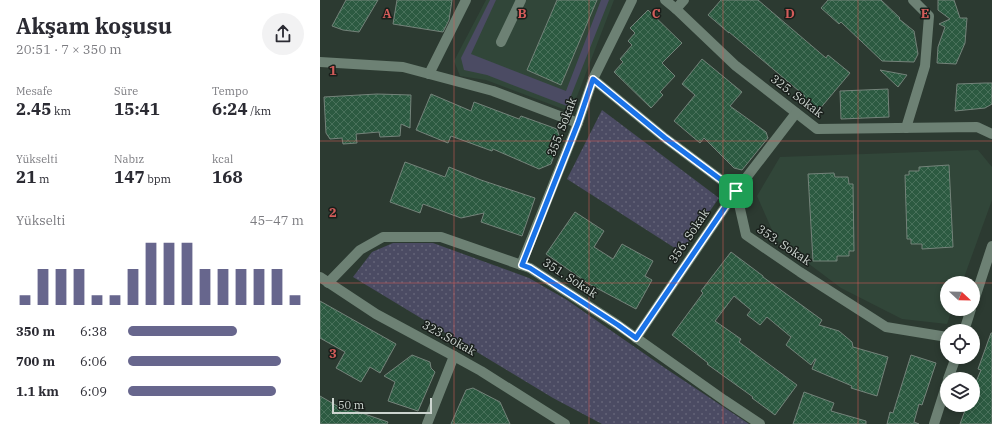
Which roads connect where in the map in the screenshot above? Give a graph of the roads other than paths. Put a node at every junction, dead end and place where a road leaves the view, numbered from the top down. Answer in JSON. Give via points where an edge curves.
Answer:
{"nodes":[{"id":1,"x":466,"y":0,"type":"edge"},
{"id":2,"x":521,"y":0,"type":"edge"},
{"id":3,"x":632,"y":0,"type":"edge"},
{"id":4,"x":665,"y":0,"type":"edge"},
{"id":5,"x":684,"y":0,"type":"edge"},
{"id":6,"x":914,"y":0,"type":"edge"},
{"id":7,"x":676,"y":8,"type":"junction"},
{"id":8,"x":501,"y":42,"type":"dead end"},
{"id":9,"x":320,"y":62,"type":"edge"},
{"id":10,"x":429,"y":74,"type":"junction"},
{"id":11,"x":593,"y":79,"type":"junction"},
{"id":12,"x":796,"y":113,"type":"junction"},
{"id":13,"x":578,"y":123,"type":"junction"},
{"id":14,"x":906,"y":128,"type":"junction"},
{"id":15,"x":992,"y":134,"type":"edge"},
{"id":16,"x":736,"y":191,"type":"junction"},
{"id":17,"x":992,"y":246,"type":"edge"},
{"id":18,"x":522,"y":265,"type":"junction"},
{"id":19,"x":324,"y":280,"type":"edge"},
{"id":20,"x":980,"y":283,"type":"edge"},
{"id":21,"x":940,"y":336,"type":"edge"},
{"id":22,"x":636,"y":338,"type":"junction"},
{"id":23,"x":454,"y":356,"type":"junction"},
{"id":24,"x":940,"y":405,"type":"edge"},
{"id":25,"x":427,"y":424,"type":"edge"},
{"id":26,"x":565,"y":424,"type":"edge"},
{"id":27,"x":760,"y":424,"type":"edge"},
{"id":28,"x":934,"y":424,"type":"edge"}],
"edges":[{"from":1,"to":10,"type":"street"},
{"from":2,"to":8,"type":"street"},
{"from":3,"to":11,"type":"street","name":"355. Sokak"},
{"from":4,"to":7,"type":"street","name":"325. Sokak"},
{"from":5,"to":7,"type":"street"},
{"from":6,"to":14,"type":"street","via":[[929,16],[925,66]]},
{"from":7,"to":12,"type":"street","name":"325. Sokak","via":[[736,66]]},
{"from":9,"to":10,"type":"street","via":[[403,67]]},
{"from":10,"to":13,"type":"street","via":[[493,91]]},
{"from":11,"to":13,"type":"street","name":"355. Sokak"},
{"from":11,"to":16,"type":"street","via":[[665,138]]},
{"from":12,"to":14,"type":"street","name":"325. Sokak","via":[[817,129]]},
{"from":12,"to":16,"type":"street","name":"356. Sokak"},
{"from":13,"to":18,"type":"street","name":"355. Sokak"},
{"from":14,"to":15,"type":"street","name":"325. Sokak","via":[[977,127]]},
{"from":16,"to":21,"type":"street","name":"353. Sokak","via":[[746,235],[886,327]]},
{"from":16,"to":22,"type":"street","name":"356. Sokak"},
{"from":17,"to":20,"type":"street"},
{"from":18,"to":19,"type":"street","name":"351. Sokak","via":[[441,237],[383,238],[360,250]]},
{"from":18,"to":22,"type":"street","name":"351. Sokak","via":[[537,272]]},
{"from":19,"to":23,"type":"street","name":"323.Sokak","via":[[376,314]]},
{"from":22,"to":27,"type":"street","name":"351. Sokak"},
{"from":23,"to":25,"type":"street"},
{"from":23,"to":26,"type":"street","name":"323.Sokak"},
{"from":24,"to":28,"type":"street"}]}
